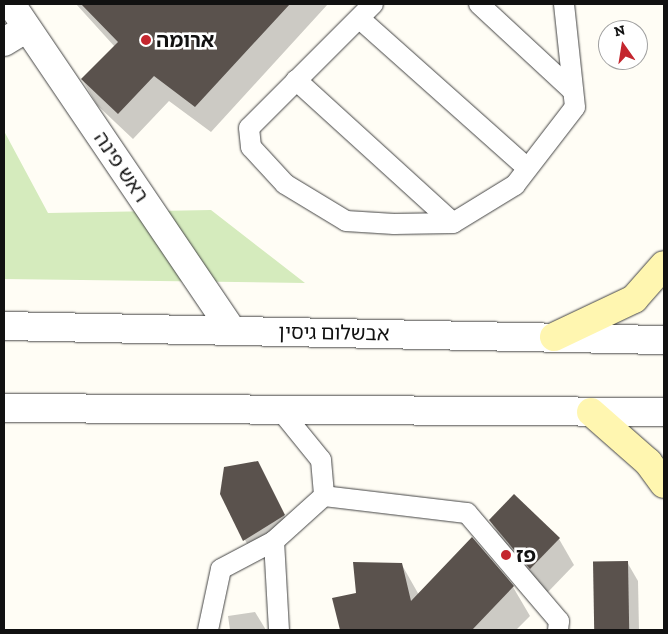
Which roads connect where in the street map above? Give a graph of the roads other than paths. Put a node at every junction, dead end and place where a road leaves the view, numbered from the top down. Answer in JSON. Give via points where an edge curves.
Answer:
{"nodes":[{"id":1,"x":11,"y":4,"type":"edge"},
{"id":2,"x":373,"y":4,"type":"edge"},
{"id":3,"x":479,"y":4,"type":"edge"},
{"id":4,"x":564,"y":4,"type":"edge"},
{"id":5,"x":360,"y":19,"type":"junction"},
{"id":6,"x":15,"y":35,"type":"edge"},
{"id":7,"x":296,"y":80,"type":"junction"},
{"id":8,"x":573,"y":91,"type":"junction"},
{"id":9,"x":527,"y":168,"type":"junction"},
{"id":10,"x":453,"y":222,"type":"junction"},
{"id":11,"x":664,"y":265,"type":"edge"},
{"id":12,"x":4,"y":326,"type":"edge"},
{"id":13,"x":232,"y":330,"type":"junction"},
{"id":14,"x":554,"y":337,"type":"junction"},
{"id":15,"x":664,"y":340,"type":"edge"},
{"id":16,"x":4,"y":408,"type":"edge"},
{"id":17,"x":282,"y":412,"type":"junction"},
{"id":18,"x":591,"y":412,"type":"junction"},
{"id":19,"x":664,"y":412,"type":"edge"},
{"id":20,"x":664,"y":484,"type":"edge"},
{"id":21,"x":324,"y":496,"type":"junction"},
{"id":22,"x":274,"y":541,"type":"junction"},
{"id":23,"x":208,"y":630,"type":"edge"},
{"id":24,"x":279,"y":630,"type":"edge"},
{"id":25,"x":558,"y":630,"type":"edge"}],
"edges":[{"from":1,"to":6,"type":"street","name":"ראש פינה"},
{"from":2,"to":5,"type":"lane"},
{"from":3,"to":8,"type":"lane"},
{"from":4,"to":8,"type":"lane"},
{"from":5,"to":7,"type":"lane"},
{"from":5,"to":9,"type":"lane"},
{"from":6,"to":13,"type":"street","name":"ראש פינה"},
{"from":7,"to":10,"type":"lane"},
{"from":7,"to":10,"type":"lane","via":[[249,128],[251,148],[285,184],[346,221]]},
{"from":8,"to":9,"type":"lane","via":[[574,107]]},
{"from":9,"to":10,"type":"lane","via":[[515,185]]},
{"from":11,"to":14,"type":"main road","via":[[634,299]]},
{"from":12,"to":13,"type":"street","name":"אבשלום גיסין"},
{"from":13,"to":14,"type":"street","name":"אבשלום גיסין"},
{"from":14,"to":15,"type":"street","name":"אבשלום גיסין"},
{"from":16,"to":17,"type":"street"},
{"from":17,"to":18,"type":"street"},
{"from":17,"to":21,"type":"lane","via":[[321,460]]},
{"from":18,"to":19,"type":"street"},
{"from":18,"to":20,"type":"main road","via":[[648,462]]},
{"from":21,"to":22,"type":"lane"},
{"from":21,"to":25,"type":"lane","via":[[467,513],[559,621]]},
{"from":22,"to":23,"type":"lane","via":[[221,569]]},
{"from":22,"to":24,"type":"lane"}]}
